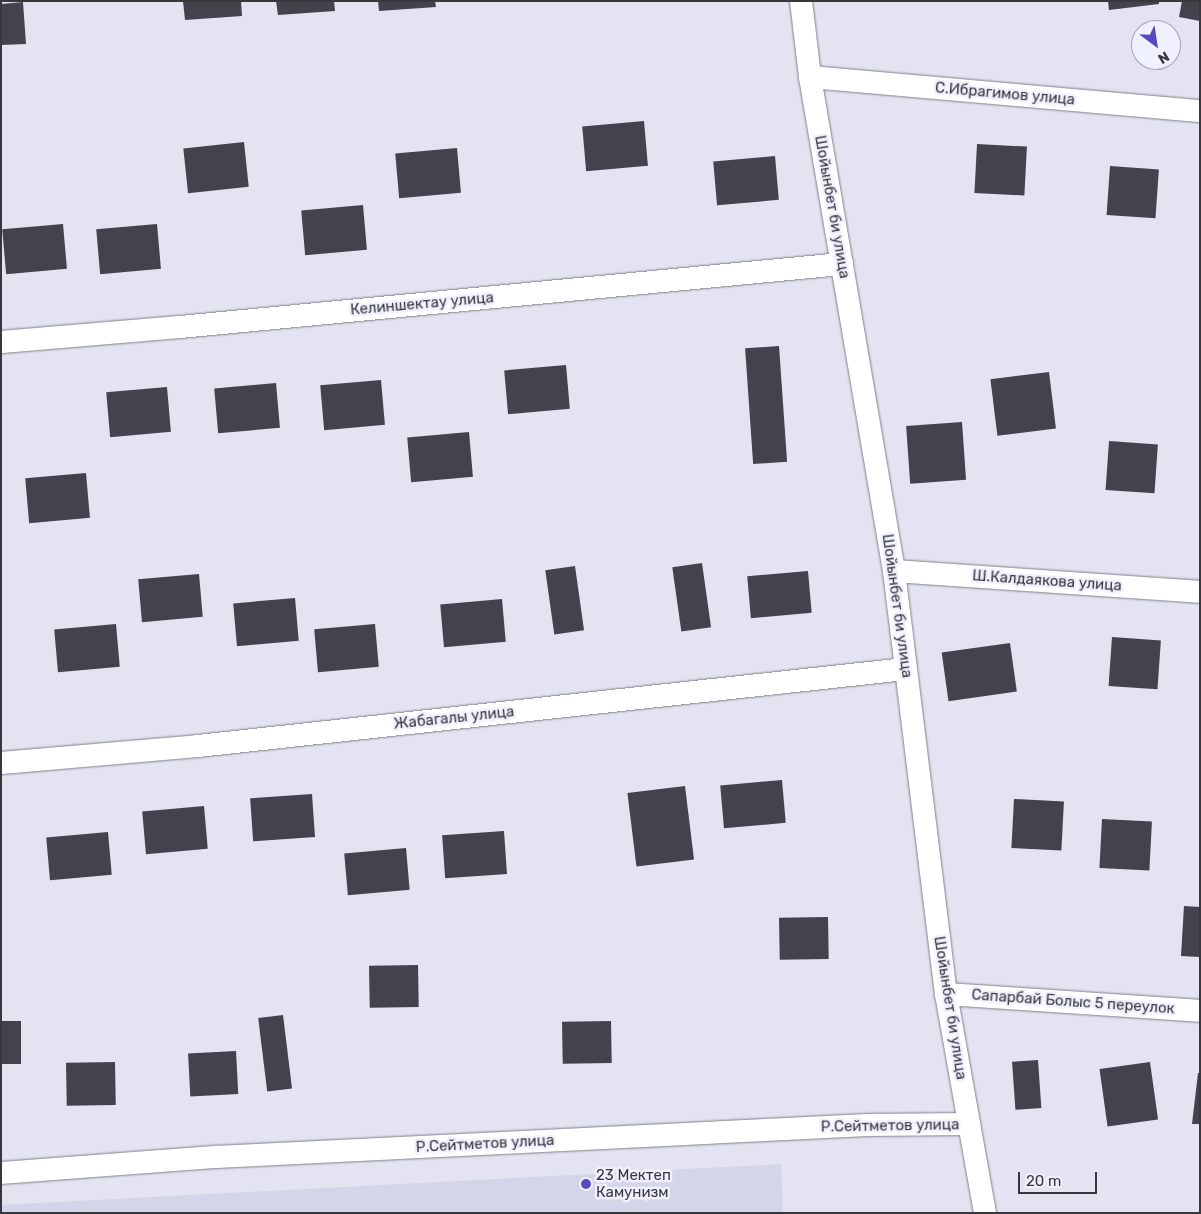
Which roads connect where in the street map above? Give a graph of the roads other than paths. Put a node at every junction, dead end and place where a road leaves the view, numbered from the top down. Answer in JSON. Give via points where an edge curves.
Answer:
{"nodes":[{"id":1,"x":801,"y":1,"type":"edge"},
{"id":2,"x":810,"y":77,"type":"junction"},
{"id":3,"x":1200,"y":111,"type":"edge"},
{"id":4,"x":842,"y":264,"type":"junction"},
{"id":5,"x":1,"y":342,"type":"edge"},
{"id":6,"x":894,"y":571,"type":"junction"},
{"id":7,"x":1200,"y":592,"type":"edge"},
{"id":8,"x":906,"y":669,"type":"junction"},
{"id":9,"x":1,"y":763,"type":"edge"},
{"id":10,"x":946,"y":994,"type":"junction"},
{"id":11,"x":1200,"y":1011,"type":"edge"},
{"id":12,"x":969,"y":1124,"type":"junction"},
{"id":13,"x":1,"y":1173,"type":"edge"},
{"id":14,"x":985,"y":1213,"type":"edge"}],
"edges":[{"from":1,"to":2,"type":"street","name":"Шойынбет би улица"},
{"from":2,"to":3,"type":"street","name":"С.Ибрагимов улица"},
{"from":2,"to":4,"type":"street","name":"Шойынбет би улица"},
{"from":4,"to":5,"type":"street","name":"Келиншектау улица"},
{"from":4,"to":6,"type":"street","name":"Шойынбет би улица"},
{"from":6,"to":7,"type":"street","name":"Ш.Калдаякова улица"},
{"from":6,"to":8,"type":"street","name":"Шойынбет би улица"},
{"from":8,"to":9,"type":"street","name":"Жабагалы улица","via":[[198,746]]},
{"from":8,"to":10,"type":"street","name":"Шойынбет би улица"},
{"from":10,"to":11,"type":"street","name":"Сапарбай Болыс 5 переулок"},
{"from":10,"to":12,"type":"street","name":"Шойынбет би улица"},
{"from":12,"to":13,"type":"street","name":"Р.Сейтметов улица","via":[[867,1125],[256,1155]]},
{"from":12,"to":14,"type":"street","name":"Шойынбет би улица"}]}
